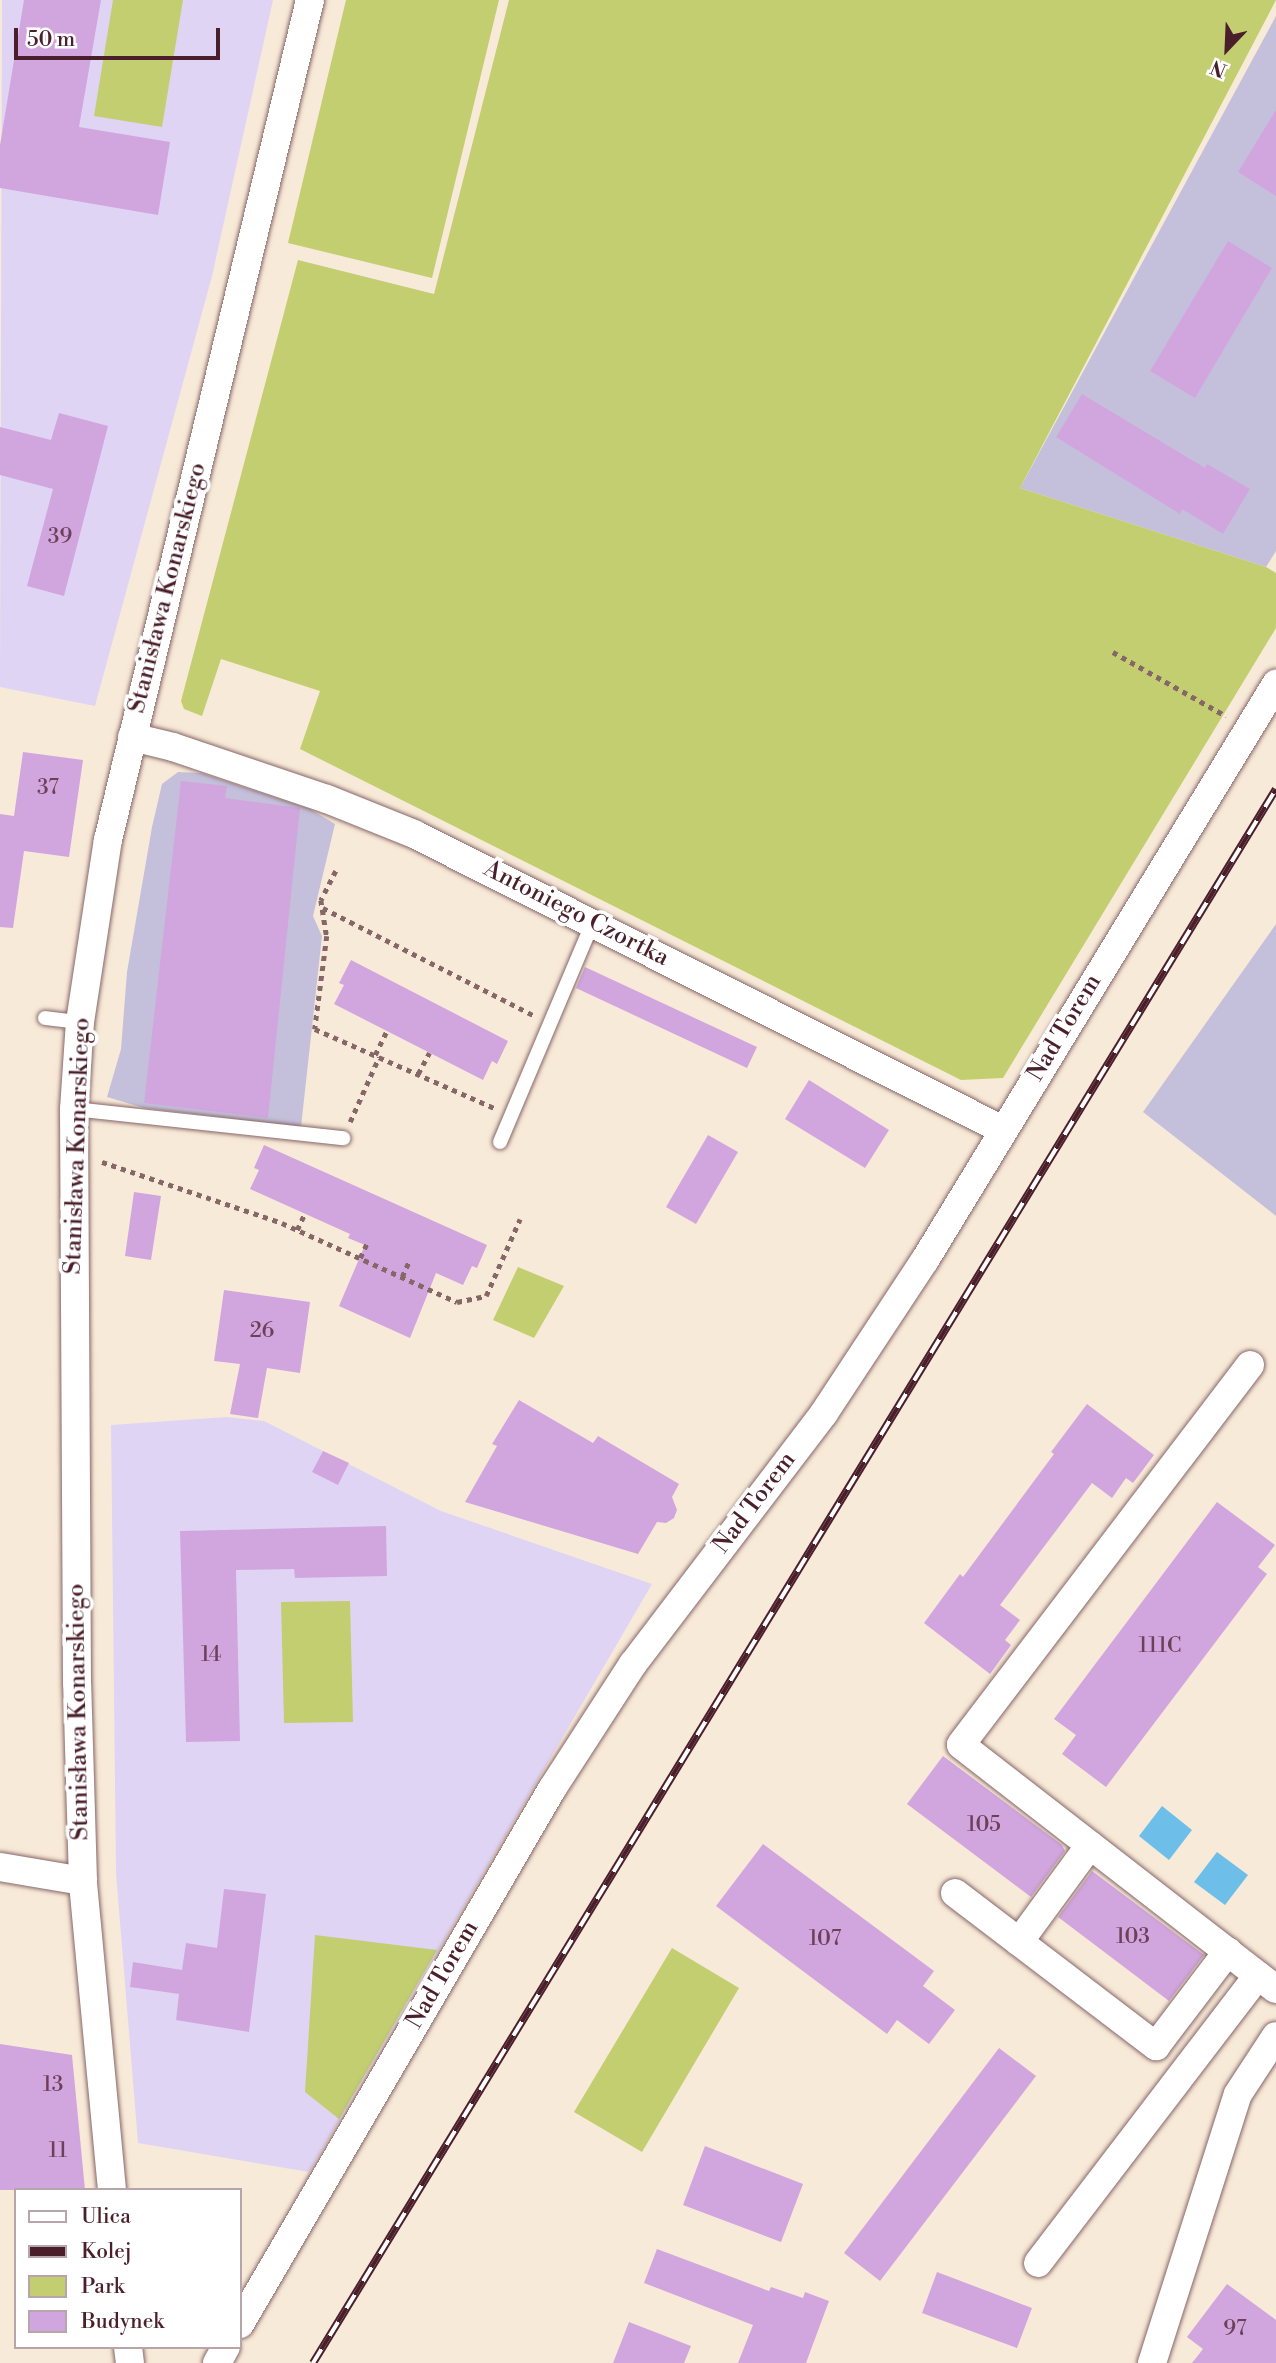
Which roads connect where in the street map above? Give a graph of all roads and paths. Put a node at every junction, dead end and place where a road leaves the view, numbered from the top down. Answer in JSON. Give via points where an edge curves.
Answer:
{"nodes":[{"id":1,"x":310,"y":0,"type":"edge"},
{"id":2,"x":1113,"y":652,"type":"dead end"},
{"id":3,"x":1276,"y":684,"type":"edge"},
{"id":4,"x":1249,"y":728,"type":"junction"},
{"id":5,"x":132,"y":737,"type":"junction"},
{"id":6,"x":335,"y":871,"type":"dead end"},
{"id":7,"x":322,"y":908,"type":"junction"},
{"id":8,"x":593,"y":922,"type":"junction"},
{"id":9,"x":537,"y":1017,"type":"dead end"},
{"id":10,"x":45,"y":1018,"type":"dead end"},
{"id":11,"x":80,"y":1022,"type":"junction"},
{"id":12,"x":386,"y":1032,"type":"dead end"},
{"id":13,"x":429,"y":1053,"type":"dead end"},
{"id":14,"x":377,"y":1056,"type":"junction"},
{"id":15,"x":418,"y":1074,"type":"junction"},
{"id":16,"x":74,"y":1109,"type":"junction"},
{"id":17,"x":498,"y":1110,"type":"dead end"},
{"id":18,"x":1003,"y":1130,"type":"junction"},
{"id":19,"x":342,"y":1139,"type":"joint"},
{"id":20,"x":500,"y":1142,"type":"dead end"},
{"id":21,"x":102,"y":1162,"type":"dead end"},
{"id":22,"x":304,"y":1214,"type":"dead end"},
{"id":23,"x":520,"y":1219,"type":"dead end"},
{"id":24,"x":297,"y":1230,"type":"junction"},
{"id":25,"x":367,"y":1243,"type":"dead end"},
{"id":26,"x":360,"y":1258,"type":"junction"},
{"id":27,"x":409,"y":1261,"type":"dead end"},
{"id":28,"x":402,"y":1277,"type":"junction"},
{"id":29,"x":1251,"y":1364,"type":"dead end"},
{"id":30,"x":1090,"y":1845,"type":"junction"},
{"id":31,"x":0,"y":1867,"type":"edge"},
{"id":32,"x":83,"y":1881,"type":"junction"},
{"id":33,"x":955,"y":1893,"type":"dead end"},
{"id":34,"x":1019,"y":1942,"type":"junction"},
{"id":35,"x":1228,"y":1951,"type":"junction"},
{"id":36,"x":1267,"y":1982,"type":"edge"},
{"id":37,"x":1276,"y":2036,"type":"edge"},
{"id":38,"x":112,"y":2188,"type":"edge"},
{"id":39,"x":1038,"y":2263,"type":"dead end"},
{"id":40,"x":242,"y":2321,"type":"edge"},
{"id":41,"x":1152,"y":2363,"type":"edge"}],
"edges":[{"from":1,"to":5,"type":"street","name":"Stanisława Konarskiego"},
{"from":2,"to":4,"type":"path"},
{"from":3,"to":4,"type":"street","name":"Nad Torem"},
{"from":4,"to":18,"type":"street","name":"Nad Torem"},
{"from":5,"to":8,"type":"street","name":"Antoniego Czortka","via":[[327,799],[414,834]]},
{"from":5,"to":11,"type":"street","name":"Stanisława Konarskiego","via":[[108,840]]},
{"from":6,"to":7,"type":"path","via":[[321,900]]},
{"from":7,"to":9,"type":"path"},
{"from":7,"to":14,"type":"path","via":[[327,936],[315,1029]]},
{"from":8,"to":18,"type":"street","name":"Antoniego Czortka"},
{"from":8,"to":20,"type":"lane"},
{"from":10,"to":11,"type":"lane"},
{"from":11,"to":16,"type":"street","name":"Stanisława Konarskiego"},
{"from":12,"to":14,"type":"path"},
{"from":13,"to":15,"type":"path"},
{"from":14,"to":15,"type":"path"},
{"from":14,"to":19,"type":"path"},
{"from":15,"to":17,"type":"path"},
{"from":16,"to":19,"type":"lane"},
{"from":16,"to":32,"type":"street","name":"Stanisława Konarskiego","via":[[76,1633]]},
{"from":18,"to":40,"type":"street","name":"Nad Torem","via":[[925,1260],[824,1413],[633,1664],[560,1777]]},
{"from":21,"to":24,"type":"path"},
{"from":22,"to":24,"type":"path"},
{"from":23,"to":28,"type":"path","via":[[486,1296],[457,1302]]},
{"from":24,"to":26,"type":"path"},
{"from":25,"to":26,"type":"path"},
{"from":26,"to":28,"type":"path"},
{"from":27,"to":28,"type":"path"},
{"from":29,"to":30,"type":"street","via":[[961,1745]]},
{"from":30,"to":34,"type":"street"},
{"from":30,"to":35,"type":"street"},
{"from":31,"to":32,"type":"street"},
{"from":32,"to":38,"type":"street","name":"Stanisława Konarskiego"},
{"from":33,"to":34,"type":"street"},
{"from":34,"to":35,"type":"street","via":[[1156,2046]]},
{"from":35,"to":36,"type":"street"},
{"from":36,"to":39,"type":"street"},
{"from":37,"to":41,"type":"street","via":[[1238,2094]]}]}
